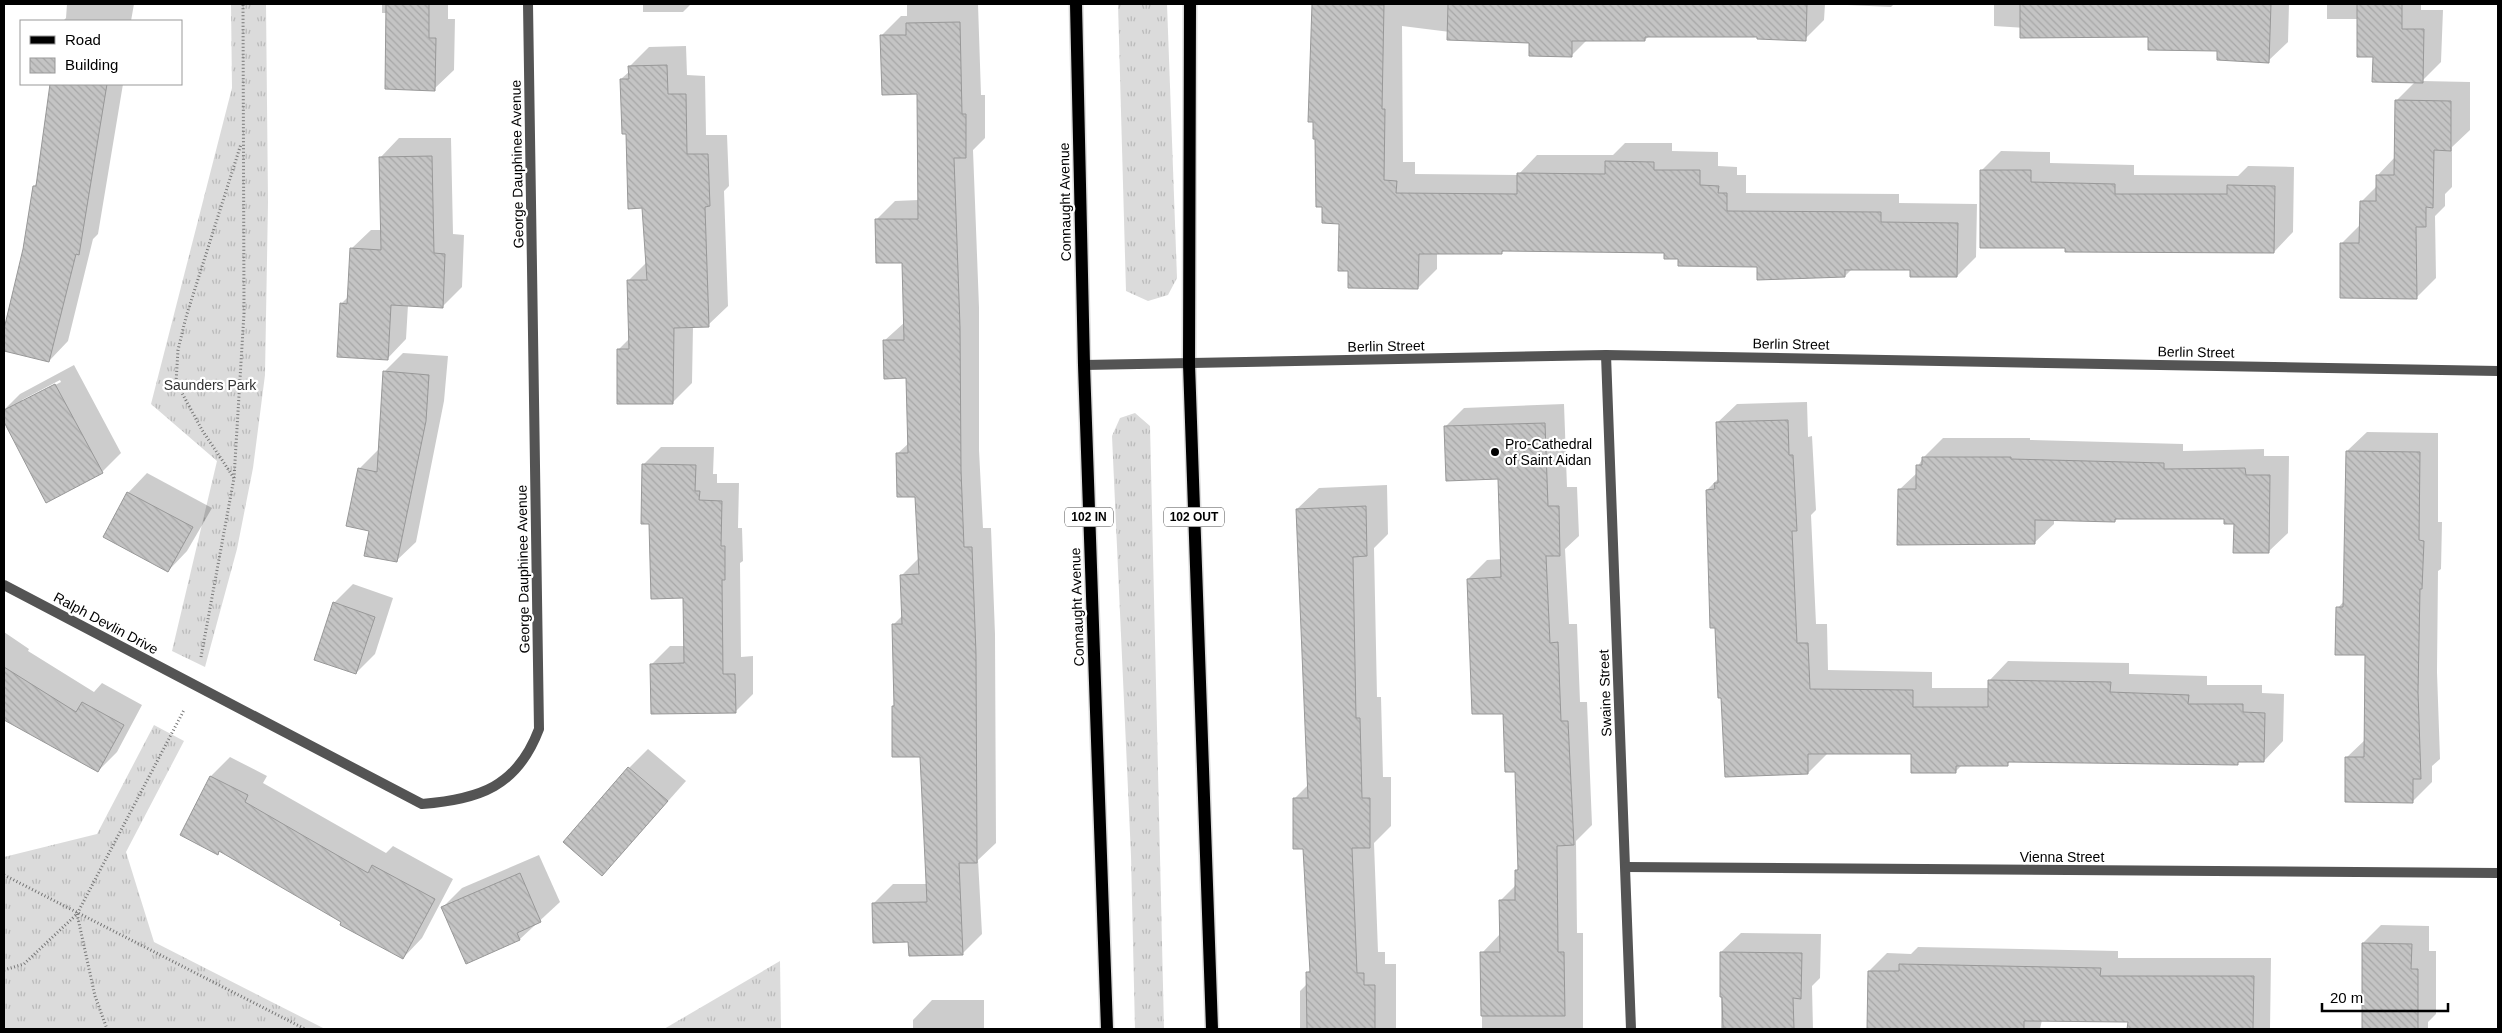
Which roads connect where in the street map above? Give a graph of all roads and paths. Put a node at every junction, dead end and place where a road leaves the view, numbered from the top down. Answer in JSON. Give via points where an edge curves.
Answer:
{"nodes":[{"id":1,"x":243,"y":4,"type":"edge"},
{"id":2,"x":528,"y":4,"type":"edge"},
{"id":3,"x":1076,"y":4,"type":"edge"},
{"id":4,"x":1190,"y":4,"type":"edge"},
{"id":5,"x":242,"y":141,"type":"junction"},
{"id":6,"x":1606,"y":355,"type":"junction"},
{"id":7,"x":1189,"y":364,"type":"junction"},
{"id":8,"x":1084,"y":365,"type":"junction"},
{"id":9,"x":2498,"y":371,"type":"edge"},
{"id":10,"x":234,"y":478,"type":"junction"},
{"id":11,"x":4,"y":585,"type":"edge"},
{"id":12,"x":196,"y":686,"type":"junction"},
{"id":13,"x":1626,"y":868,"type":"junction"},
{"id":14,"x":2498,"y":874,"type":"edge"},
{"id":15,"x":4,"y":875,"type":"edge"},
{"id":16,"x":77,"y":914,"type":"junction"},
{"id":17,"x":4,"y":970,"type":"edge"},
{"id":18,"x":107,"y":1029,"type":"edge"},
{"id":19,"x":305,"y":1029,"type":"edge"},
{"id":20,"x":1107,"y":1029,"type":"edge"},
{"id":21,"x":1212,"y":1029,"type":"edge"},
{"id":22,"x":1631,"y":1029,"type":"edge"}],
"edges":[{"from":1,"to":5,"type":"path"},
{"from":2,"to":12,"type":"street","name":"George Dauphinee Avenue","via":[[539,729],[531,752],[514,773],[488,789],[457,801],[422,804]]},
{"from":3,"to":8,"type":"main road","name":"Connaught Avenue","number":"102 IN"},
{"from":4,"to":7,"type":"main road","number":"102 OUT"},
{"from":5,"to":10,"type":"path","via":[[244,313]]},
{"from":5,"to":10,"type":"path","via":[[186,317],[178,350],[176,382],[202,430]]},
{"from":6,"to":7,"type":"street","name":"Berlin Street"},
{"from":6,"to":9,"type":"street","name":"Berlin Street"},
{"from":6,"to":13,"type":"street","name":"Swaine Street"},
{"from":7,"to":8,"type":"street","name":"Berlin Street"},
{"from":7,"to":21,"type":"main road","number":"102 OUT"},
{"from":8,"to":20,"type":"main road","name":"Connaught Avenue","number":"102 IN"},
{"from":10,"to":12,"type":"path"},
{"from":11,"to":12,"type":"street","name":"Ralph Devlin Drive"},
{"from":12,"to":16,"type":"path"},
{"from":13,"to":14,"type":"street","name":"Vienna Street"},
{"from":13,"to":22,"type":"street","name":"Swaine Street"},
{"from":15,"to":16,"type":"path"},
{"from":16,"to":17,"type":"path","via":[[24,964]]},
{"from":16,"to":18,"type":"path"},
{"from":16,"to":19,"type":"path"}]}
